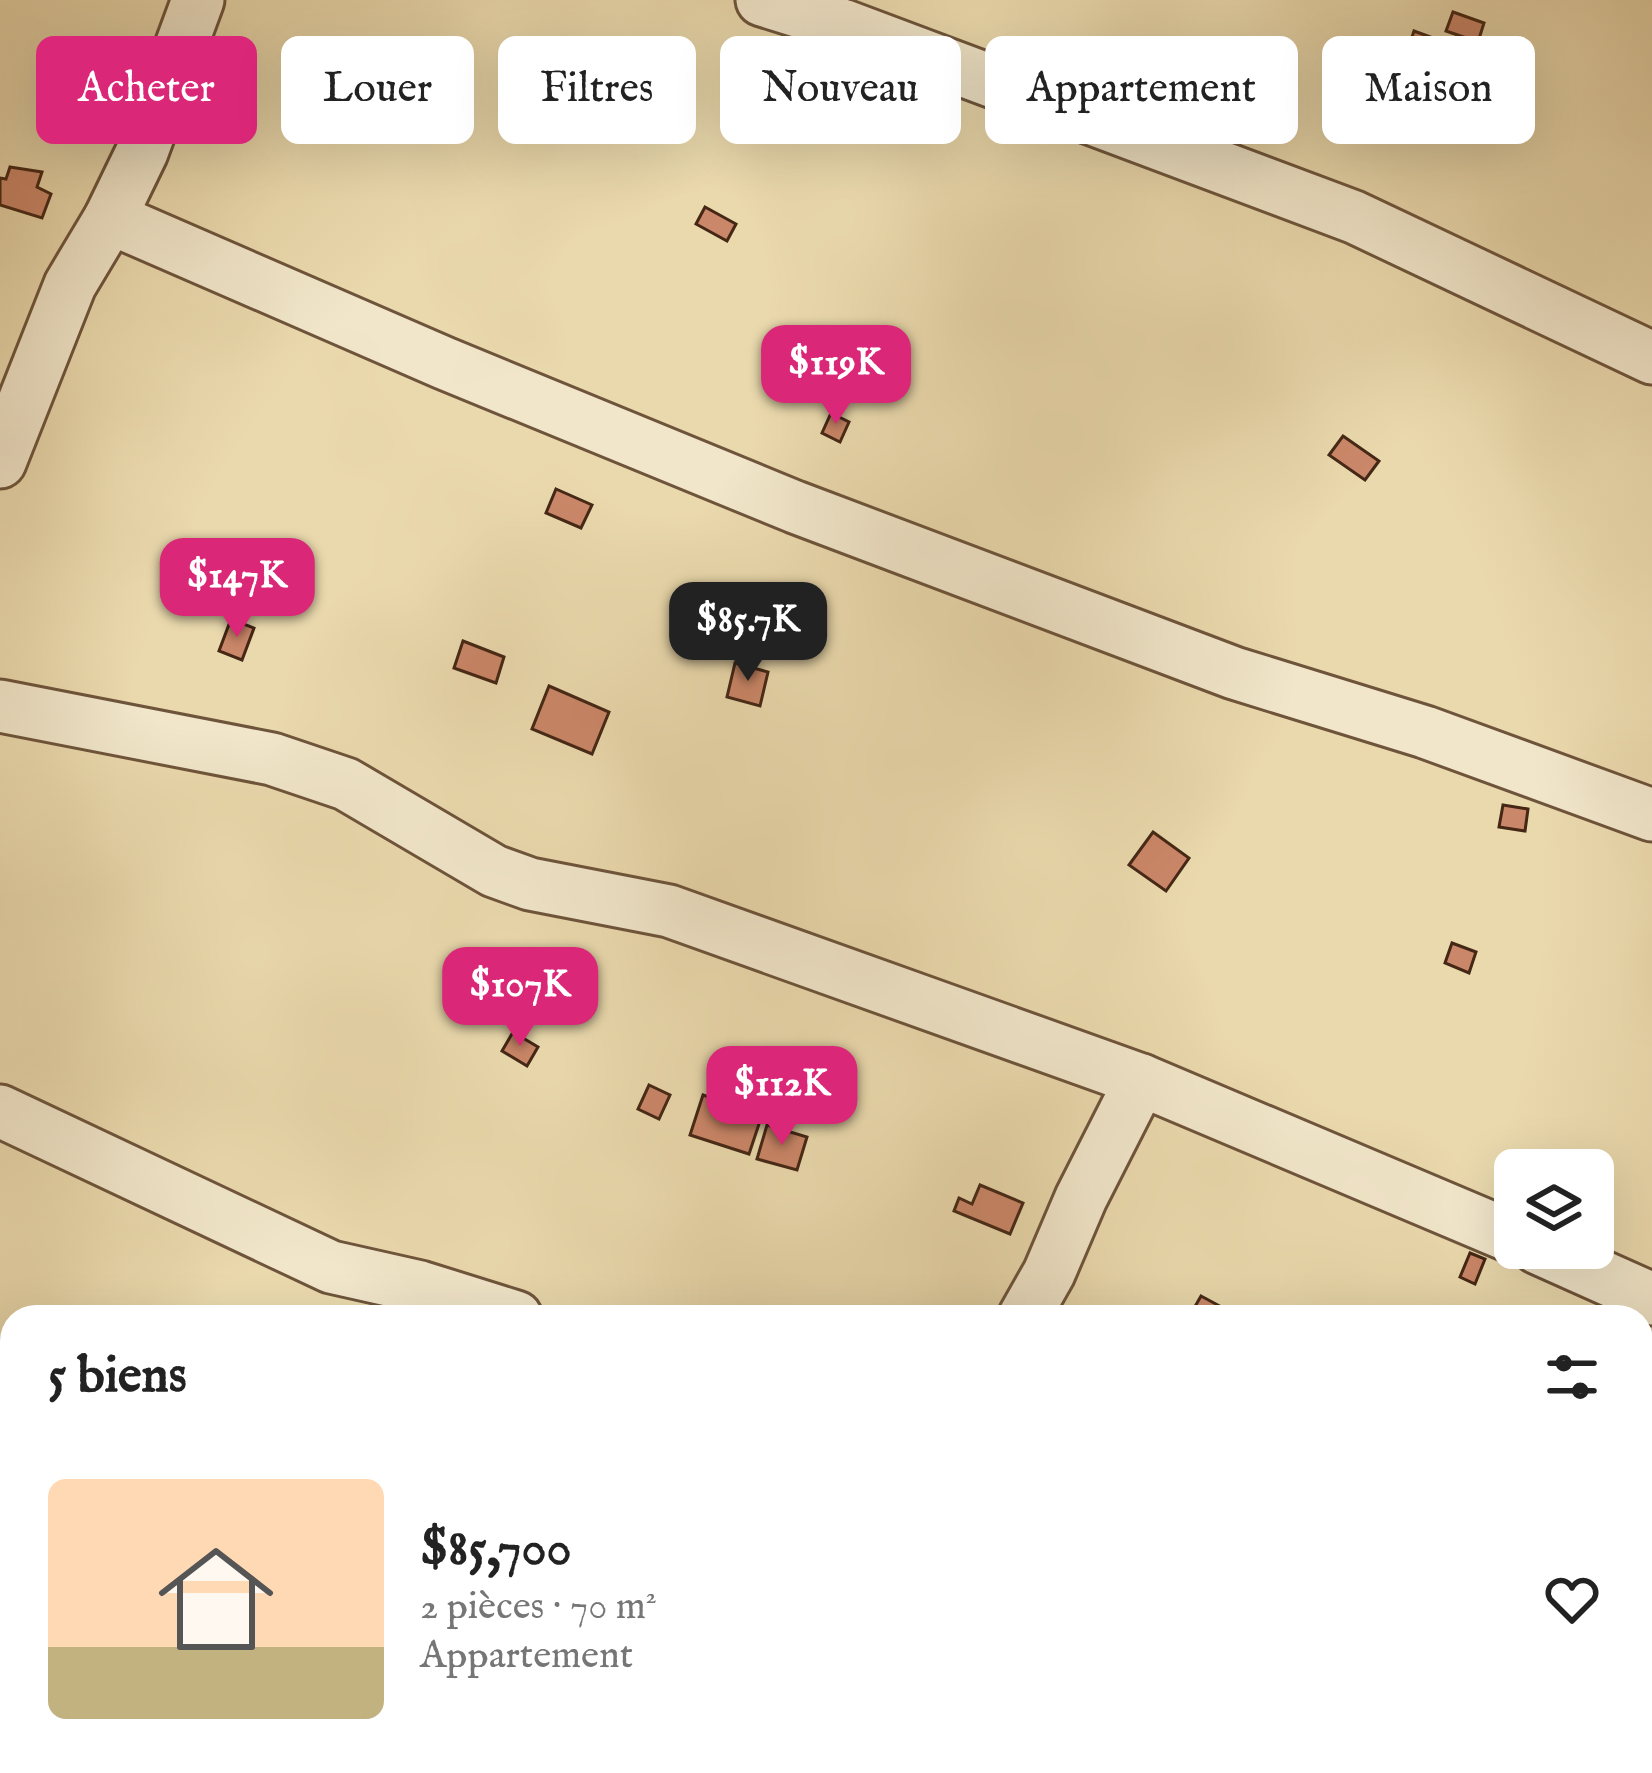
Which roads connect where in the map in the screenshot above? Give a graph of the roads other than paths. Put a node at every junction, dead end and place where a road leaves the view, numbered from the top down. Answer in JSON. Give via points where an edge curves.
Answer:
{"nodes":[{"id":1,"x":198,"y":0,"type":"edge"},
{"id":2,"x":762,"y":0,"type":"edge"},
{"id":3,"x":110,"y":218,"type":"junction"},
{"id":4,"x":1652,"y":358,"type":"edge"},
{"id":5,"x":18,"y":361,"type":"edge"},
{"id":6,"x":0,"y":462,"type":"edge"},
{"id":7,"x":0,"y":706,"type":"edge"},
{"id":8,"x":1652,"y":815,"type":"edge"},
{"id":9,"x":1141,"y":1080,"type":"junction"},
{"id":10,"x":0,"y":1111,"type":"edge"},
{"id":11,"x":1494,"y":1229,"type":"edge"},
{"id":12,"x":1585,"y":1269,"type":"edge"},
{"id":13,"x":1652,"y":1299,"type":"edge"},
{"id":14,"x":479,"y":1305,"type":"edge"},
{"id":15,"x":1031,"y":1305,"type":"edge"}],
"edges":[{"from":1,"to":3,"type":"street"},
{"from":2,"to":4,"type":"street","via":[[1354,217]]},
{"from":3,"to":5,"type":"street"},
{"from":3,"to":8,"type":"street","via":[[795,507],[1234,673]]},
{"from":5,"to":6,"type":"street"},
{"from":7,"to":9,"type":"street","via":[[313,772],[530,884],[669,911]]},
{"from":9,"to":11,"type":"street"},
{"from":9,"to":15,"type":"street"},
{"from":10,"to":14,"type":"street","via":[[331,1267]]},
{"from":12,"to":13,"type":"street"}]}
